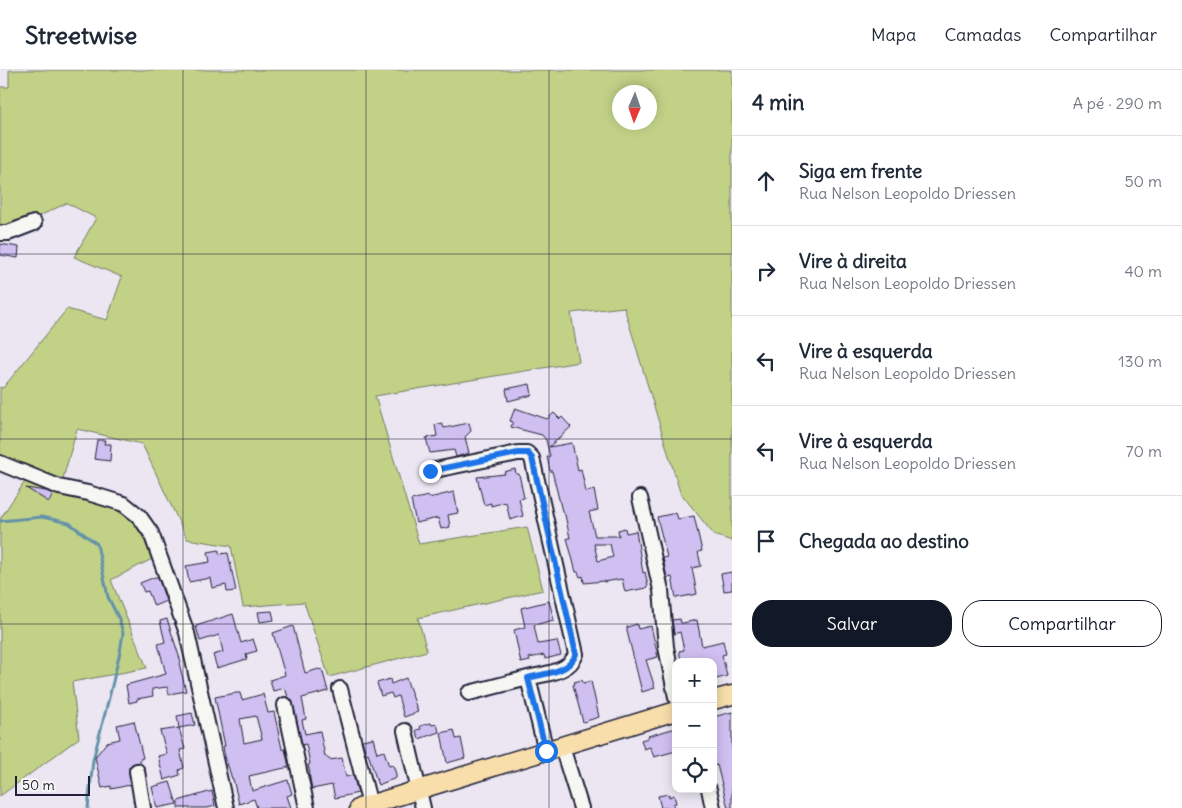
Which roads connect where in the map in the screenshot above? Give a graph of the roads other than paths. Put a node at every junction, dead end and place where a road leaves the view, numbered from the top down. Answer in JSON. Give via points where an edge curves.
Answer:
{"nodes":[{"id":1,"x":34,"y":223,"type":"dead end"},
{"id":2,"x":0,"y":233,"type":"edge"},
{"id":3,"x":0,"y":463,"type":"edge"},
{"id":4,"x":430,"y":471,"type":"dead end"},
{"id":5,"x":640,"y":498,"type":"dead end"},
{"id":6,"x":672,"y":677,"type":"edge"},
{"id":7,"x":528,"y":678,"type":"junction"},
{"id":8,"x":340,"y":689,"type":"dead end"},
{"id":9,"x":469,"y":693,"type":"dead end"},
{"id":10,"x":732,"y":694,"type":"edge"},
{"id":11,"x":717,"y":699,"type":"edge"},
{"id":12,"x":285,"y":705,"type":"dead end"},
{"id":13,"x":672,"y":712,"type":"edge"},
{"id":14,"x":405,"y":732,"type":"dead end"},
{"id":15,"x":554,"y":749,"type":"junction"},
{"id":16,"x":137,"y":771,"type":"dead end"},
{"id":17,"x":419,"y":790,"type":"junction"},
{"id":18,"x":710,"y":793,"type":"edge"},
{"id":19,"x":365,"y":806,"type":"edge"},
{"id":20,"x":143,"y":808,"type":"edge"},
{"id":21,"x":226,"y":808,"type":"edge"},
{"id":22,"x":307,"y":808,"type":"edge"},
{"id":23,"x":423,"y":808,"type":"edge"},
{"id":24,"x":581,"y":808,"type":"edge"},
{"id":25,"x":713,"y":808,"type":"edge"}],
"edges":[{"from":1,"to":2,"type":"street"},
{"from":3,"to":21,"type":"street","via":[[59,487],[124,504],[139,516],[151,533],[187,634]]},
{"from":4,"to":7,"type":"street","via":[[518,453],[528,453],[532,458],[576,654],[573,663],[566,668]]},
{"from":5,"to":6,"type":"street","via":[[661,590]]},
{"from":7,"to":9,"type":"street"},
{"from":7,"to":15,"type":"street"},
{"from":8,"to":19,"type":"street"},
{"from":10,"to":11,"type":"main road"},
{"from":12,"to":22,"type":"street"},
{"from":13,"to":15,"type":"main road"},
{"from":14,"to":17,"type":"street"},
{"from":15,"to":17,"type":"main road"},
{"from":15,"to":24,"type":"street"},
{"from":16,"to":20,"type":"street"},
{"from":17,"to":19,"type":"main road"},
{"from":17,"to":23,"type":"street"},
{"from":18,"to":25,"type":"street"}]}
